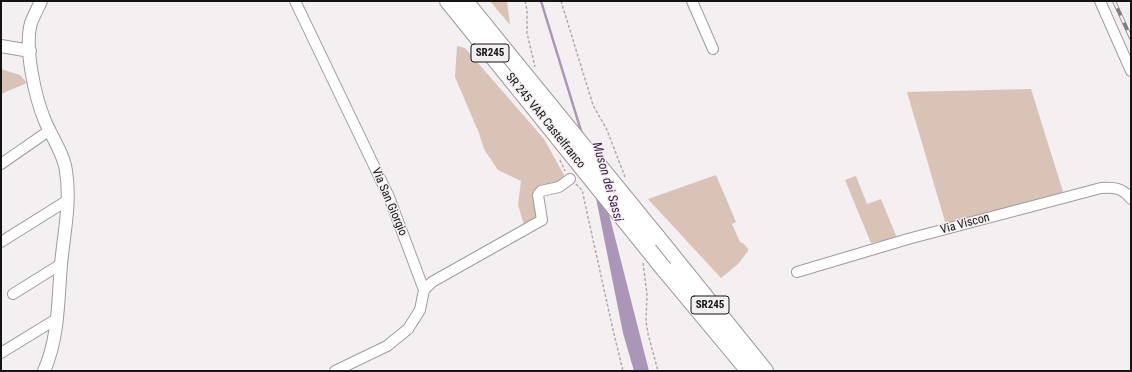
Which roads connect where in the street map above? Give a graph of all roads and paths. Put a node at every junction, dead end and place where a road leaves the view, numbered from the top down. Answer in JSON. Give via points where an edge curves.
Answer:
{"nodes":[{"id":1,"x":42,"y":1,"type":"edge"},
{"id":2,"x":295,"y":1,"type":"edge"},
{"id":3,"x":448,"y":1,"type":"edge"},
{"id":4,"x":465,"y":1,"type":"edge"},
{"id":5,"x":692,"y":1,"type":"edge"},
{"id":6,"x":1100,"y":1,"type":"edge"},
{"id":7,"x":1,"y":46,"type":"edge"},
{"id":8,"x":712,"y":49,"type":"dead end"},
{"id":9,"x":30,"y":51,"type":"junction"},
{"id":10,"x":1131,"y":70,"type":"edge"},
{"id":11,"x":50,"y":130,"type":"junction"},
{"id":12,"x":1,"y":164,"type":"edge"},
{"id":13,"x":570,"y":179,"type":"dead end"},
{"id":14,"x":1131,"y":199,"type":"edge"},
{"id":15,"x":68,"y":200,"type":"junction"},
{"id":16,"x":1,"y":242,"type":"edge"},
{"id":17,"x":61,"y":264,"type":"junction"},
{"id":18,"x":797,"y":272,"type":"dead end"},
{"id":19,"x":424,"y":290,"type":"junction"},
{"id":20,"x":13,"y":294,"type":"dead end"},
{"id":21,"x":58,"y":318,"type":"junction"},
{"id":22,"x":1,"y":353,"type":"edge"},
{"id":23,"x":44,"y":371,"type":"edge"},
{"id":24,"x":335,"y":371,"type":"edge"},
{"id":25,"x":749,"y":371,"type":"edge"},
{"id":26,"x":764,"y":371,"type":"edge"}],
"edges":[{"from":1,"to":9,"type":"street","via":[[31,24]]},
{"from":2,"to":19,"type":"street","name":"Via San Giorgio","via":[[389,197]]},
{"from":3,"to":25,"type":"highway","name":"SR 245 VAR Castelfranco","number":"SR245","bridge":true},
{"from":4,"to":26,"type":"highway","name":"SR 245 VAR Castelfranco","number":"SR245","bridge":true},
{"from":5,"to":8,"type":"street"},
{"from":6,"to":10,"type":"street"},
{"from":7,"to":9,"type":"street"},
{"from":9,"to":11,"type":"street","via":[[37,98]]},
{"from":11,"to":12,"type":"street"},
{"from":11,"to":15,"type":"street","via":[[66,170]]},
{"from":13,"to":19,"type":"street","via":[[559,187],[538,195],[542,220],[432,282]]},
{"from":14,"to":18,"type":"street","name":"Via Viscon","via":[[1120,189],[1101,188],[908,238]]},
{"from":15,"to":16,"type":"street"},
{"from":15,"to":17,"type":"street"},
{"from":17,"to":20,"type":"street"},
{"from":17,"to":21,"type":"street"},
{"from":19,"to":24,"type":"street","via":[[420,310],[408,329],[387,346]]},
{"from":21,"to":22,"type":"street"},
{"from":21,"to":23,"type":"street"}]}
